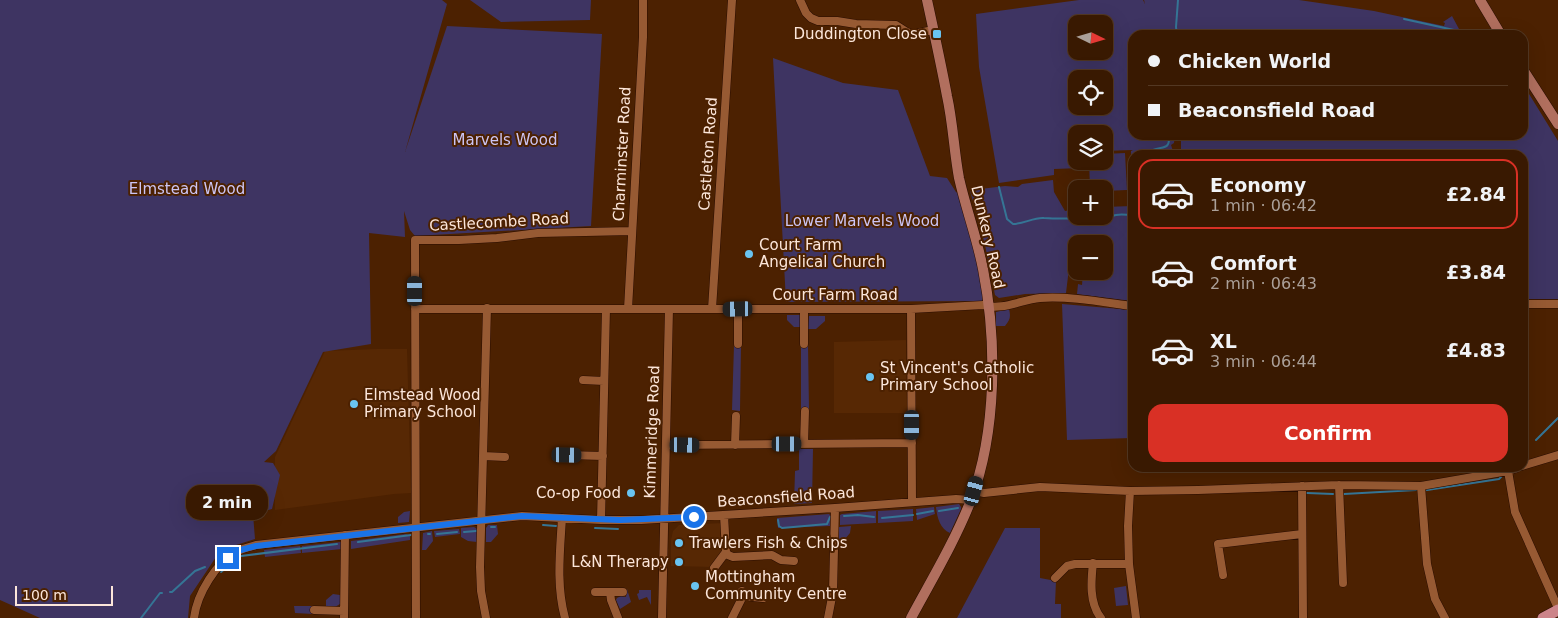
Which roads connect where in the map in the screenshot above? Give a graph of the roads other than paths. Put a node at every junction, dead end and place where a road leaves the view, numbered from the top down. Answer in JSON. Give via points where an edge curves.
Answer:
{"nodes":[{"id":1,"x":643,"y":0,"type":"edge"},
{"id":2,"x":732,"y":0,"type":"edge"},
{"id":3,"x":800,"y":0,"type":"edge"},
{"id":4,"x":927,"y":0,"type":"edge"},
{"id":5,"x":1482,"y":1,"type":"edge"},
{"id":6,"x":933,"y":30,"type":"junction"},
{"id":7,"x":1498,"y":30,"type":"edge"},
{"id":8,"x":1528,"y":77,"type":"edge"},
{"id":9,"x":1558,"y":124,"type":"edge"},
{"id":10,"x":632,"y":231,"type":"junction"},
{"id":11,"x":1528,"y":304,"type":"edge"},
{"id":12,"x":1558,"y":304,"type":"edge"},
{"id":13,"x":1128,"y":306,"type":"edge"},
{"id":14,"x":988,"y":307,"type":"junction"},
{"id":15,"x":487,"y":308,"type":"junction"},
{"id":16,"x":415,"y":309,"type":"junction"},
{"id":17,"x":606,"y":309,"type":"junction"},
{"id":18,"x":628,"y":309,"type":"junction"},
{"id":19,"x":670,"y":309,"type":"junction"},
{"id":20,"x":712,"y":309,"type":"junction"},
{"id":21,"x":738,"y":309,"type":"junction"},
{"id":22,"x":804,"y":309,"type":"junction"},
{"id":23,"x":911,"y":309,"type":"junction"},
{"id":24,"x":738,"y":344,"type":"dead end"},
{"id":25,"x":804,"y":344,"type":"dead end"},
{"id":26,"x":583,"y":380,"type":"dead end"},
{"id":27,"x":604,"y":381,"type":"junction"},
{"id":28,"x":805,"y":410,"type":"dead end"},
{"id":29,"x":736,"y":416,"type":"dead end"},
{"id":30,"x":912,"y":443,"type":"junction"},
{"id":31,"x":804,"y":444,"type":"junction"},
{"id":32,"x":666,"y":445,"type":"junction"},
{"id":33,"x":735,"y":445,"type":"junction"},
{"id":34,"x":567,"y":455,"type":"dead end"},
{"id":35,"x":1558,"y":455,"type":"edge"},
{"id":36,"x":483,"y":456,"type":"junction"},
{"id":37,"x":603,"y":456,"type":"junction"},
{"id":38,"x":505,"y":457,"type":"dead end"},
{"id":39,"x":1528,"y":464,"type":"edge"},
{"id":40,"x":1484,"y":472,"type":"edge"},
{"id":41,"x":1508,"y":472,"type":"edge"},
{"id":42,"x":1339,"y":485,"type":"junction"},
{"id":43,"x":1302,"y":486,"type":"junction"},
{"id":44,"x":1422,"y":486,"type":"junction"},
{"id":45,"x":1130,"y":491,"type":"junction"},
{"id":46,"x":972,"y":496,"type":"junction"},
{"id":47,"x":912,"y":502,"type":"junction"},
{"id":48,"x":835,"y":508,"type":"junction"},
{"id":49,"x":724,"y":515,"type":"junction"},
{"id":50,"x":562,"y":518,"type":"junction"},
{"id":51,"x":664,"y":518,"type":"junction"},
{"id":52,"x":481,"y":520,"type":"junction"},
{"id":53,"x":601,"y":520,"type":"junction"},
{"id":54,"x":416,"y":527,"type":"junction"},
{"id":55,"x":1302,"y":534,"type":"junction"},
{"id":56,"x":345,"y":535,"type":"junction"},
{"id":57,"x":729,"y":555,"type":"junction"},
{"id":58,"x":794,"y":561,"type":"dead end"},
{"id":59,"x":1093,"y":563,"type":"junction"},
{"id":60,"x":1129,"y":564,"type":"junction"},
{"id":61,"x":1055,"y":565,"type":"dead end"},
{"id":62,"x":714,"y":568,"type":"dead end"},
{"id":63,"x":1061,"y":572,"type":"junction"},
{"id":64,"x":1223,"y":575,"type":"dead end"},
{"id":65,"x":1055,"y":578,"type":"dead end"},
{"id":66,"x":1343,"y":583,"type":"dead end"},
{"id":67,"x":596,"y":592,"type":"dead end"},
{"id":68,"x":610,"y":592,"type":"junction"},
{"id":69,"x":623,"y":592,"type":"dead end"},
{"id":70,"x":763,"y":598,"type":"dead end"},
{"id":71,"x":1558,"y":609,"type":"edge"},
{"id":72,"x":314,"y":610,"type":"dead end"},
{"id":73,"x":344,"y":615,"type":"edge"},
{"id":74,"x":194,"y":618,"type":"edge"},
{"id":75,"x":416,"y":618,"type":"edge"},
{"id":76,"x":486,"y":618,"type":"edge"},
{"id":77,"x":565,"y":618,"type":"edge"},
{"id":78,"x":618,"y":618,"type":"edge"},
{"id":79,"x":661,"y":618,"type":"edge"},
{"id":80,"x":732,"y":618,"type":"edge"},
{"id":81,"x":828,"y":618,"type":"edge"},
{"id":82,"x":911,"y":618,"type":"edge"},
{"id":83,"x":1101,"y":618,"type":"edge"},
{"id":84,"x":1136,"y":618,"type":"edge"},
{"id":85,"x":1303,"y":618,"type":"edge"},
{"id":86,"x":1446,"y":618,"type":"edge"},
{"id":87,"x":1543,"y":618,"type":"edge"}],
"edges":[{"from":1,"to":10,"type":"street","name":"Charminster Road"},
{"from":2,"to":20,"type":"street","name":"Castleton Road"},
{"from":3,"to":6,"type":"street","via":[[806,13],[818,21],[892,24],[914,34]]},
{"from":4,"to":6,"type":"street","name":"Dunkery Road"},
{"from":5,"to":7,"type":"street"},
{"from":6,"to":14,"type":"street","name":"Dunkery Road","via":[[948,97],[960,180],[980,257]]},
{"from":8,"to":9,"type":"street"},
{"from":10,"to":16,"type":"street","name":"Castlecombe Road","via":[[415,240]]},
{"from":10,"to":18,"type":"street","name":"Charminster Road"},
{"from":11,"to":12,"type":"street"},
{"from":13,"to":14,"type":"street","name":"Court Farm Road","via":[[1040,298]]},
{"from":14,"to":23,"type":"street","name":"Court Farm Road"},
{"from":14,"to":46,"type":"street","name":"Dunkery Road","via":[[990,403],[984,453]]},
{"from":15,"to":16,"type":"street","name":"Court Farm Road"},
{"from":15,"to":17,"type":"street","name":"Court Farm Road"},
{"from":15,"to":36,"type":"street"},
{"from":16,"to":54,"type":"street","name":"Castlecombe Road"},
{"from":17,"to":18,"type":"street","name":"Court Farm Road"},
{"from":17,"to":27,"type":"street"},
{"from":18,"to":19,"type":"street","name":"Court Farm Road"},
{"from":19,"to":20,"type":"street","name":"Court Farm Road"},
{"from":19,"to":32,"type":"street","name":"Kimmeridge Road"},
{"from":20,"to":21,"type":"street","name":"Court Farm Road"},
{"from":21,"to":22,"type":"street","name":"Court Farm Road"},
{"from":21,"to":24,"type":"street"},
{"from":22,"to":23,"type":"street","name":"Court Farm Road"},
{"from":22,"to":25,"type":"street"},
{"from":23,"to":30,"type":"street"},
{"from":26,"to":27,"type":"street"},
{"from":27,"to":37,"type":"street"},
{"from":28,"to":31,"type":"street"},
{"from":29,"to":33,"type":"street"},
{"from":30,"to":31,"type":"street"},
{"from":30,"to":47,"type":"street"},
{"from":31,"to":33,"type":"street"},
{"from":32,"to":33,"type":"street"},
{"from":32,"to":51,"type":"street","name":"Kimmeridge Road"},
{"from":34,"to":37,"type":"street"},
{"from":35,"to":39,"type":"street"},
{"from":36,"to":38,"type":"street"},
{"from":36,"to":52,"type":"street"},
{"from":37,"to":53,"type":"street"},
{"from":40,"to":44,"type":"street","name":"Beaconsfield Road"},
{"from":41,"to":71,"type":"street","via":[[1515,512]]},
{"from":42,"to":43,"type":"street","name":"Beaconsfield Road"},
{"from":42,"to":44,"type":"street","name":"Beaconsfield Road"},
{"from":42,"to":66,"type":"street"},
{"from":43,"to":45,"type":"street","name":"Beaconsfield Road"},
{"from":43,"to":55,"type":"street"},
{"from":44,"to":86,"type":"street","via":[[1427,564],[1436,599]]},
{"from":45,"to":46,"type":"street","name":"Beaconsfield Road","via":[[1049,487]]},
{"from":45,"to":60,"type":"street"},
{"from":46,"to":47,"type":"street","name":"Beaconsfield Road"},
{"from":46,"to":82,"type":"street","name":"Dunkery Road","via":[[953,541]]},
{"from":47,"to":48,"type":"street","name":"Beaconsfield Road"},
{"from":48,"to":49,"type":"street","name":"Beaconsfield Road"},
{"from":48,"to":81,"type":"street"},
{"from":49,"to":51,"type":"street","name":"Beaconsfield Road"},
{"from":49,"to":57,"type":"street"},
{"from":50,"to":52,"type":"street","name":"Beaconsfield Road","via":[[522,516]]},
{"from":50,"to":53,"type":"street","name":"Beaconsfield Road"},
{"from":50,"to":77,"type":"street","via":[[559,572]]},
{"from":51,"to":53,"type":"street","name":"Beaconsfield Road"},
{"from":51,"to":79,"type":"street","name":"Kimmeridge Road"},
{"from":52,"to":54,"type":"street","name":"Beaconsfield Road"},
{"from":52,"to":76,"type":"street","via":[[480,585]]},
{"from":54,"to":56,"type":"street","name":"Beaconsfield Road"},
{"from":54,"to":75,"type":"street","name":"Castlecombe Road"},
{"from":55,"to":64,"type":"street","via":[[1218,544]]},
{"from":55,"to":85,"type":"street"},
{"from":56,"to":73,"type":"street"},
{"from":56,"to":74,"type":"street","name":"Beaconsfield Road","via":[[237,551],[220,565],[200,594]]},
{"from":57,"to":58,"type":"street","via":[[772,556]]},
{"from":57,"to":62,"type":"street"},
{"from":59,"to":60,"type":"street"},
{"from":59,"to":63,"type":"street","via":[[1075,564]]},
{"from":59,"to":83,"type":"street","via":[[1092,599]]},
{"from":60,"to":84,"type":"street"},
{"from":61,"to":63,"type":"street"},
{"from":63,"to":65,"type":"street"},
{"from":67,"to":68,"type":"street"},
{"from":68,"to":69,"type":"street"},
{"from":68,"to":78,"type":"street"},
{"from":70,"to":80,"type":"street","via":[[743,593]]},
{"from":71,"to":87,"type":"main road"},
{"from":72,"to":73,"type":"street"}]}
